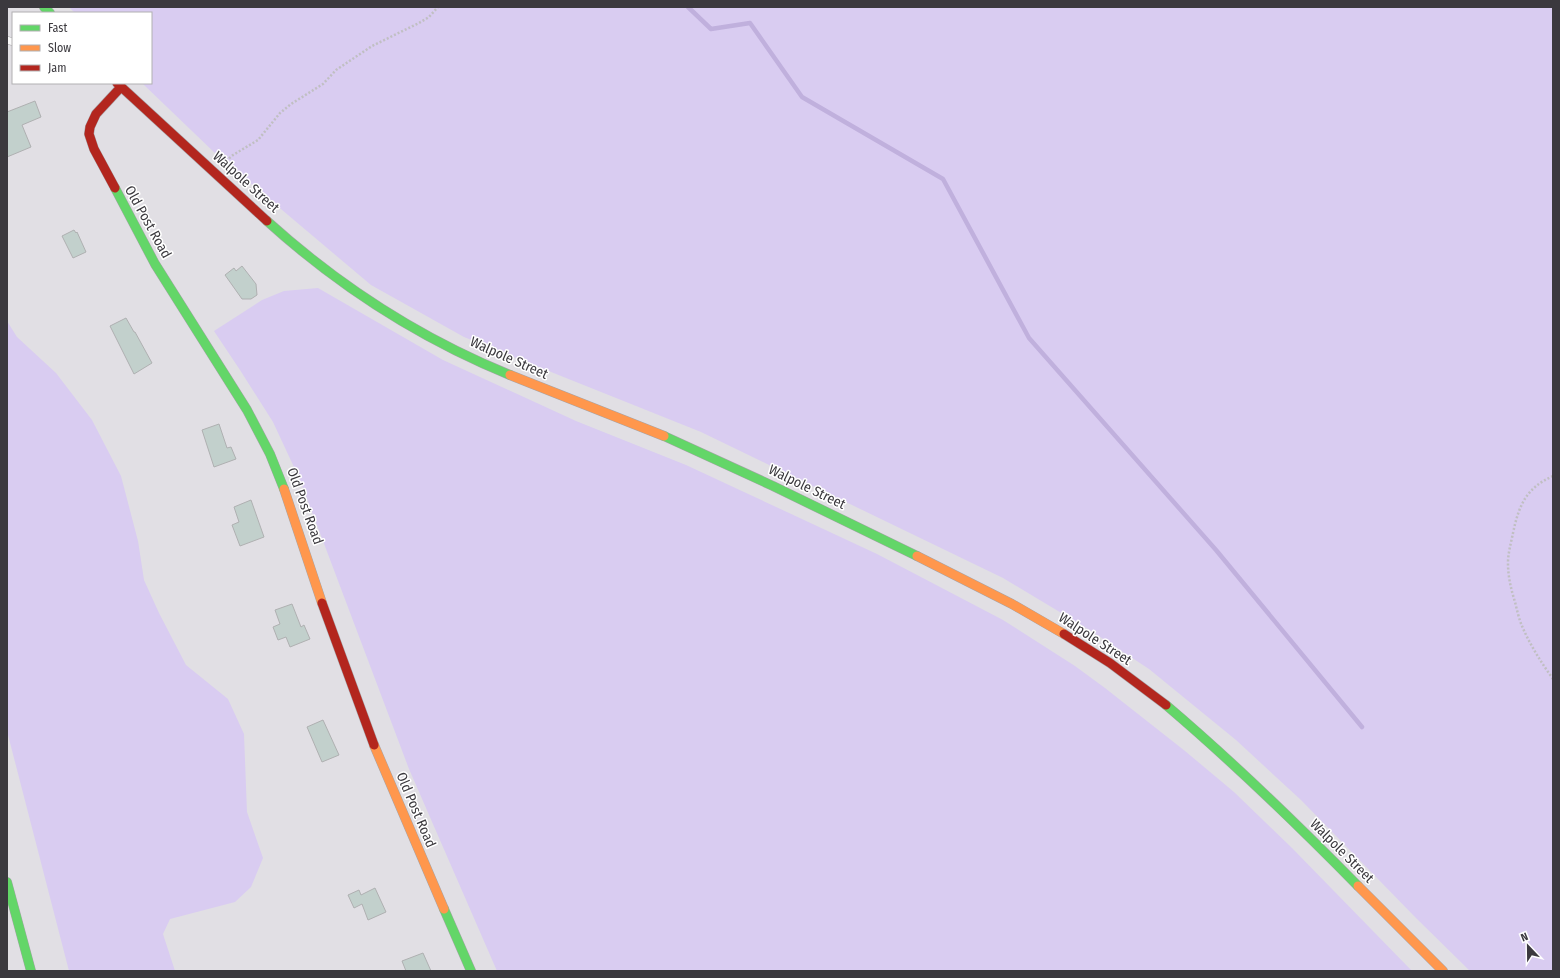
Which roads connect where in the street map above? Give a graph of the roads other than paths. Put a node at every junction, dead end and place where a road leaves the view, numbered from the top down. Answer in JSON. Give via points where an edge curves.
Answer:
{"nodes":[{"id":1,"x":119,"y":85,"type":"edge"},
{"id":2,"x":7,"y":882,"type":"edge"},
{"id":3,"x":31,"y":971,"type":"edge"},
{"id":4,"x":471,"y":971,"type":"edge"},
{"id":5,"x":1443,"y":971,"type":"edge"}],
"edges":[{"from":1,"to":4,"type":"main road","name":"Old Post Road","via":[[91,122],[89,132],[94,149],[155,264],[247,410],[270,454],[291,507],[369,735]]},
{"from":1,"to":5,"type":"main road","name":"Walpole Street","via":[[310,258],[344,284],[418,331],[500,370],[705,454],[780,489],[983,589],[1057,630],[1136,683],[1225,756]]},
{"from":2,"to":3,"type":"main road"}]}
